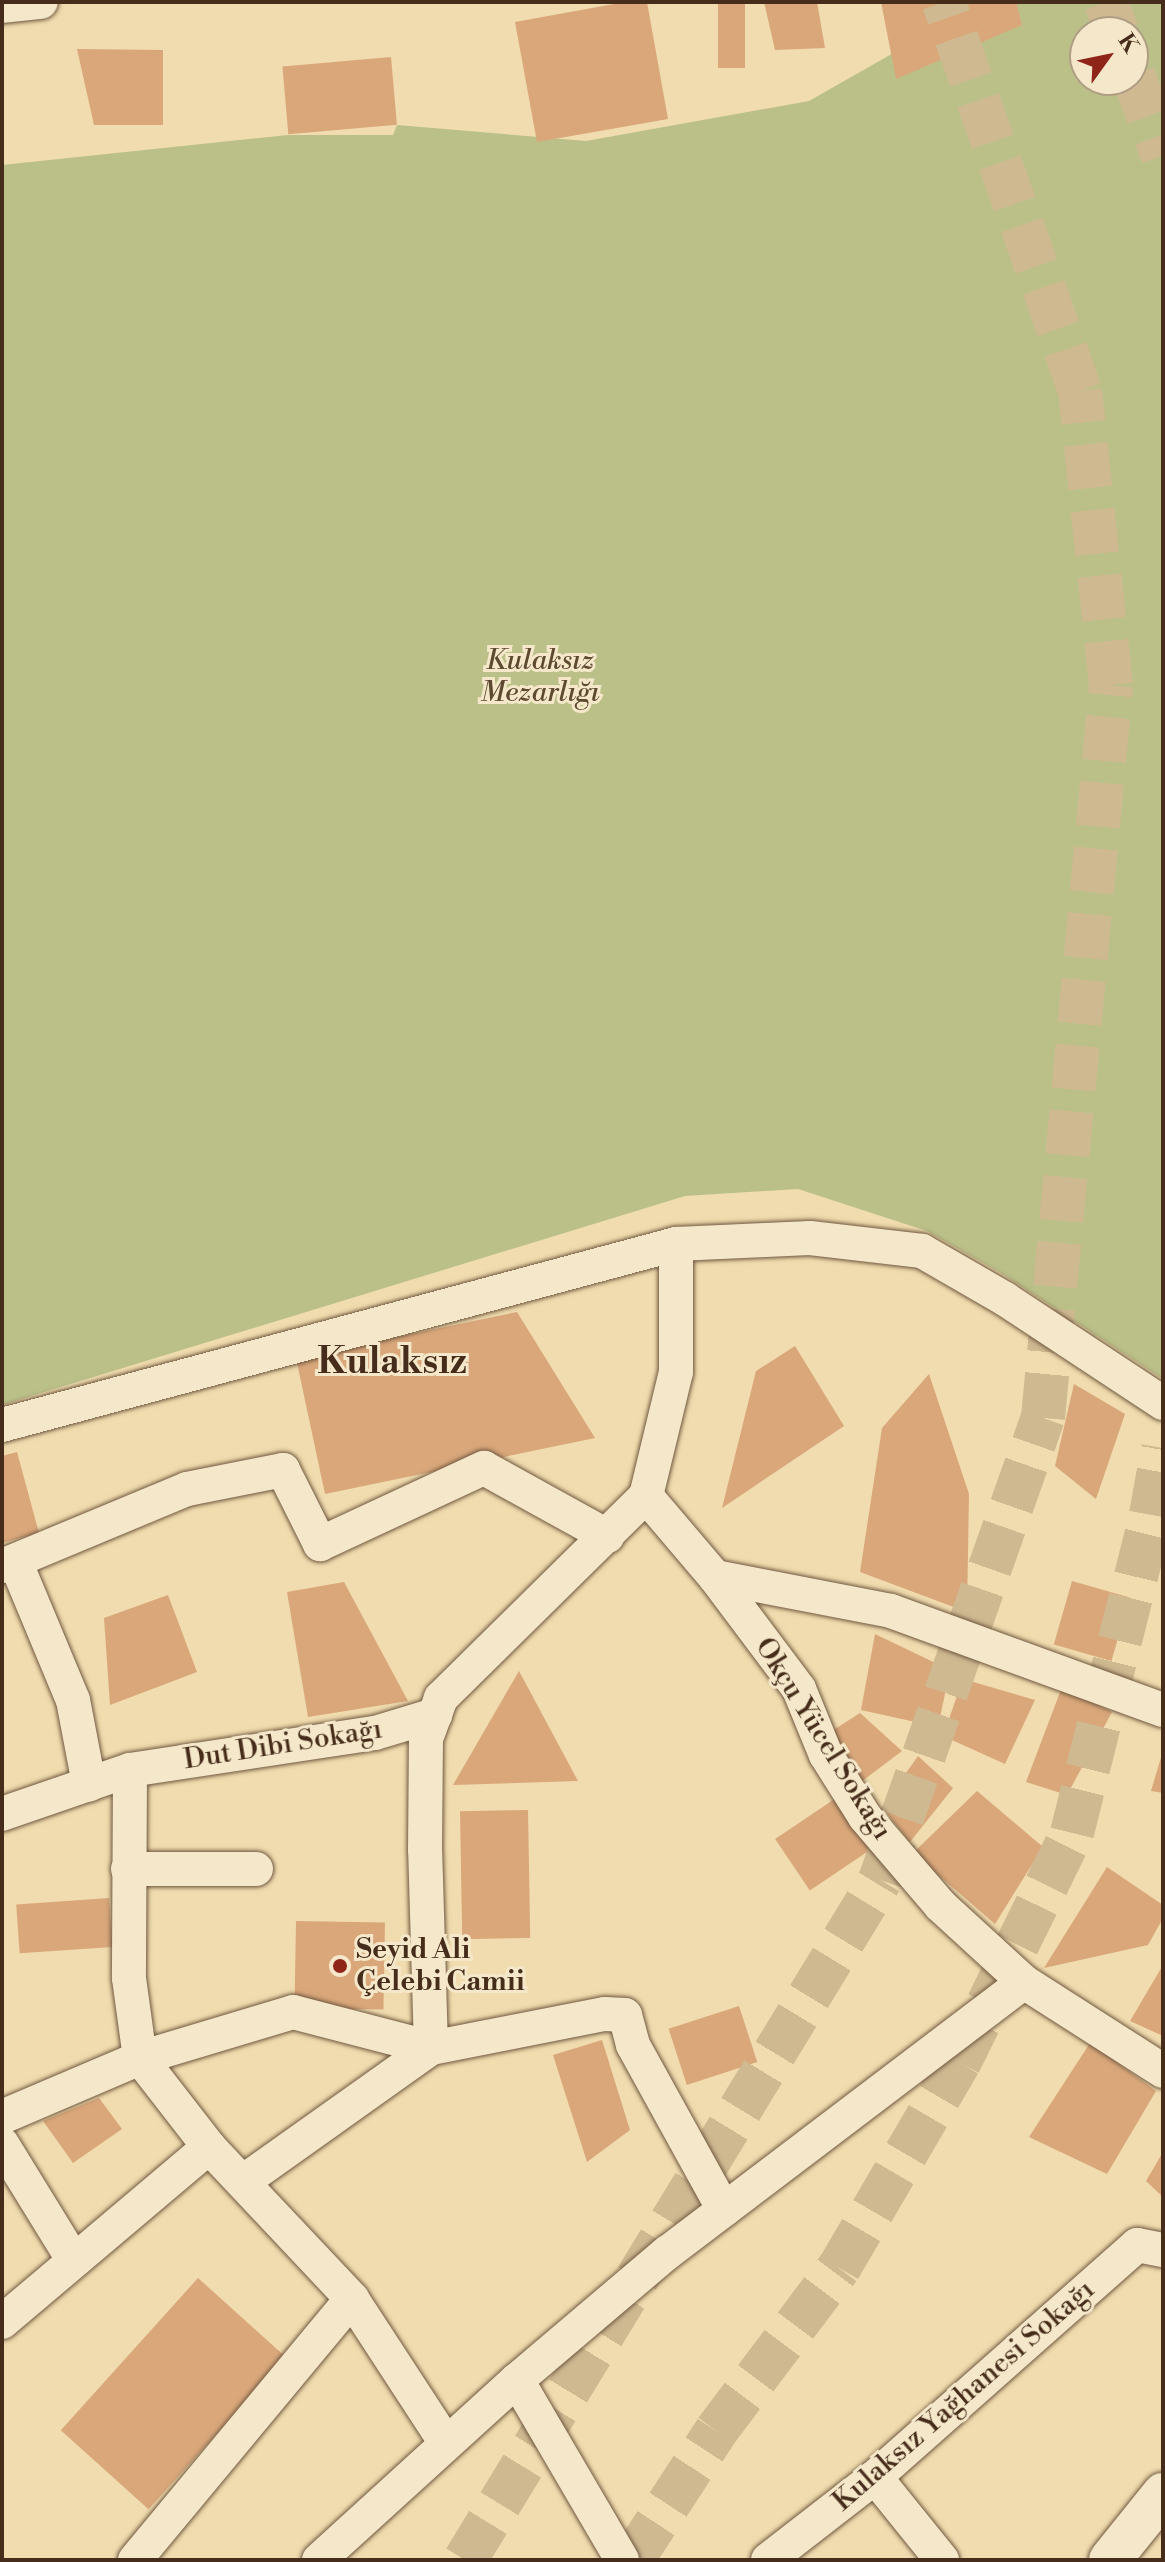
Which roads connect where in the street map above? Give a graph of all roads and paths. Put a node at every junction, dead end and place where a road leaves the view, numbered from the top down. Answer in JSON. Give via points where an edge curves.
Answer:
{"nodes":[{"id":1,"x":41,"y":2,"type":"edge"},
{"id":2,"x":2,"y":6,"type":"edge"},
{"id":3,"x":676,"y":1244,"type":"junction"},
{"id":4,"x":1163,"y":1403,"type":"edge"},
{"id":5,"x":2,"y":1425,"type":"edge"},
{"id":6,"x":646,"y":1496,"type":"junction"},
{"id":7,"x":607,"y":1536,"type":"junction"},
{"id":8,"x":9,"y":1564,"type":"edge"},
{"id":9,"x":715,"y":1577,"type":"junction"},
{"id":10,"x":1163,"y":1710,"type":"edge"},
{"id":11,"x":435,"y":1715,"type":"junction"},
{"id":12,"x":130,"y":1770,"type":"junction"},
{"id":13,"x":89,"y":1784,"type":"junction"},
{"id":14,"x":2,"y":1814,"type":"edge"},
{"id":15,"x":128,"y":1869,"type":"junction"},
{"id":16,"x":256,"y":1869,"type":"dead end"},
{"id":17,"x":1024,"y":1982,"type":"junction"},
{"id":18,"x":431,"y":2048,"type":"junction"},
{"id":19,"x":140,"y":2058,"type":"junction"},
{"id":20,"x":1163,"y":2071,"type":"edge"},
{"id":21,"x":2,"y":2117,"type":"edge"},
{"id":22,"x":2,"y":2144,"type":"edge"},
{"id":23,"x":209,"y":2147,"type":"junction"},
{"id":24,"x":244,"y":2181,"type":"junction"},
{"id":25,"x":724,"y":2210,"type":"junction"},
{"id":26,"x":1163,"y":2250,"type":"edge"},
{"id":27,"x":74,"y":2261,"type":"junction"},
{"id":28,"x":352,"y":2299,"type":"junction"},
{"id":29,"x":2,"y":2322,"type":"edge"},
{"id":30,"x":517,"y":2380,"type":"junction"},
{"id":31,"x":446,"y":2443,"type":"junction"},
{"id":32,"x":875,"y":2477,"type":"junction"},
{"id":33,"x":1163,"y":2494,"type":"edge"},
{"id":34,"x":135,"y":2560,"type":"edge"},
{"id":35,"x":319,"y":2560,"type":"edge"},
{"id":36,"x":622,"y":2560,"type":"edge"},
{"id":37,"x":768,"y":2560,"type":"edge"},
{"id":38,"x":942,"y":2560,"type":"edge"},
{"id":39,"x":1110,"y":2560,"type":"edge"}],
"edges":[{"from":1,"to":2,"type":"street"},
{"from":3,"to":4,"type":"street","via":[[810,1238],[922,1251]]},
{"from":3,"to":5,"type":"street"},
{"from":3,"to":6,"type":"street","via":[[676,1372]]},
{"from":6,"to":7,"type":"street"},
{"from":6,"to":9,"type":"street","name":"Okçu Yücel Sokağı"},
{"from":7,"to":8,"type":"street","via":[[484,1468],[320,1544],[283,1470],[187,1489]]},
{"from":7,"to":11,"type":"street","via":[[441,1698]]},
{"from":8,"to":13,"type":"street","via":[[73,1700]]},
{"from":9,"to":10,"type":"street","via":[[891,1611]]},
{"from":9,"to":17,"type":"street","name":"Okçu Yücel Sokağı","via":[[799,1689],[826,1755],[865,1817],[941,1906]]},
{"from":11,"to":12,"type":"street","name":"Dut Dibi Sokağı","via":[[375,1733]]},
{"from":11,"to":18,"type":"street","via":[[426,1739]]},
{"from":12,"to":13,"type":"street","name":"Dut Dibi Sokağı"},
{"from":12,"to":15,"type":"street"},
{"from":13,"to":14,"type":"street","name":"Dut Dibi Sokağı"},
{"from":15,"to":16,"type":"street"},
{"from":15,"to":19,"type":"street","via":[[129,1978]]},
{"from":17,"to":20,"type":"street","name":"Okçu Yücel Sokağı"},
{"from":17,"to":25,"type":"street"},
{"from":18,"to":19,"type":"street","via":[[293,2012]]},
{"from":18,"to":24,"type":"street"},
{"from":18,"to":25,"type":"street","via":[[605,2014],[625,2015],[633,2045]]},
{"from":19,"to":21,"type":"street"},
{"from":19,"to":23,"type":"street"},
{"from":22,"to":27,"type":"street"},
{"from":23,"to":24,"type":"street"},
{"from":23,"to":27,"type":"street"},
{"from":24,"to":28,"type":"street"},
{"from":25,"to":30,"type":"street"},
{"from":26,"to":32,"type":"street","name":"Kulaksız Yağhanesi Sokağı","via":[[1137,2245]]},
{"from":27,"to":29,"type":"street"},
{"from":28,"to":31,"type":"street"},
{"from":28,"to":34,"type":"street"},
{"from":30,"to":31,"type":"street"},
{"from":30,"to":36,"type":"street"},
{"from":31,"to":35,"type":"street"},
{"from":32,"to":37,"type":"street","name":"Kulaksız Yağhanesi Sokağı"},
{"from":32,"to":38,"type":"street"},
{"from":33,"to":39,"type":"street"}]}
